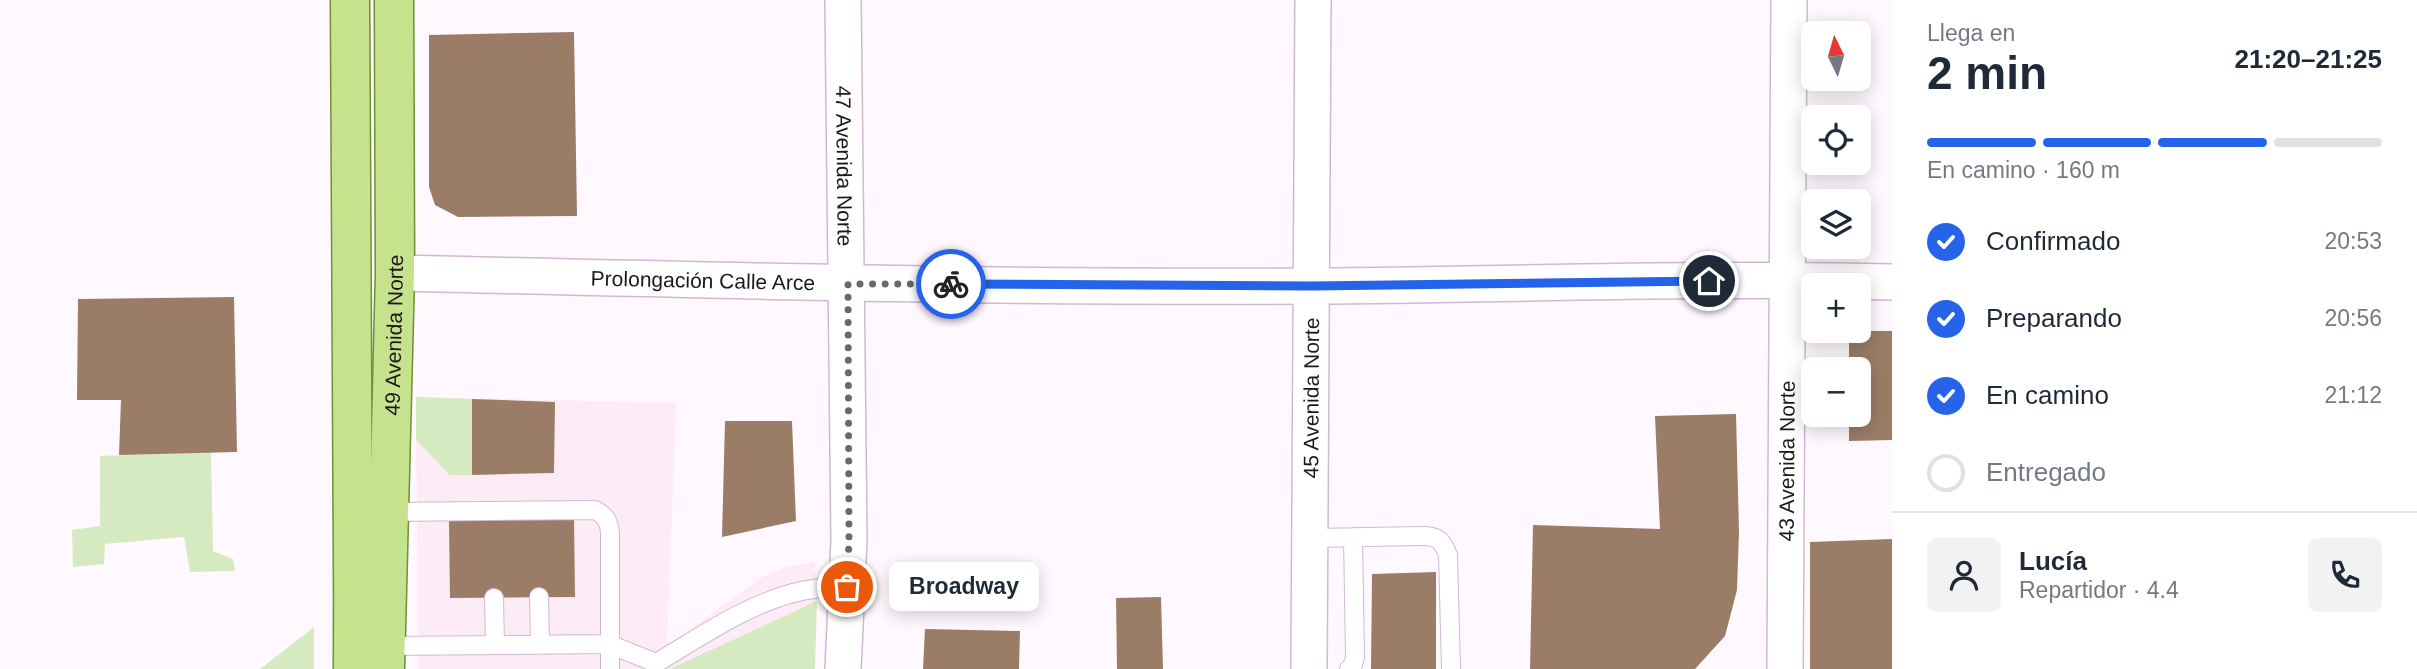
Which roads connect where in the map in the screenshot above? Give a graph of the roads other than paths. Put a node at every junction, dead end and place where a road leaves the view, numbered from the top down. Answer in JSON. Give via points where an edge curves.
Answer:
{"nodes":[{"id":1,"x":350,"y":0,"type":"edge"},
{"id":2,"x":394,"y":0,"type":"edge"},
{"id":3,"x":843,"y":0,"type":"edge"},
{"id":4,"x":1313,"y":0,"type":"edge"},
{"id":5,"x":1789,"y":0,"type":"edge"},
{"id":6,"x":395,"y":273,"type":"junction"},
{"id":7,"x":1788,"y":279,"type":"junction"},
{"id":8,"x":1892,"y":282,"type":"edge"},
{"id":9,"x":848,"y":284,"type":"junction"},
{"id":10,"x":1312,"y":286,"type":"junction"},
{"id":11,"x":371,"y":510,"type":"junction"},
{"id":12,"x":1353,"y":537,"type":"junction"},
{"id":13,"x":1311,"y":538,"type":"junction"},
{"id":14,"x":847,"y":587,"type":"junction"},
{"id":15,"x":539,"y":597,"type":"dead end"},
{"id":16,"x":494,"y":598,"type":"dead end"},
{"id":17,"x":540,"y":644,"type":"junction"},
{"id":18,"x":609,"y":644,"type":"junction"},
{"id":19,"x":495,"y":645,"type":"junction"},
{"id":20,"x":396,"y":657,"type":"edge"},
{"id":21,"x":329,"y":669,"type":"edge"},
{"id":22,"x":353,"y":669,"type":"edge"},
{"id":23,"x":610,"y":669,"type":"edge"},
{"id":24,"x":843,"y":669,"type":"edge"},
{"id":25,"x":1310,"y":669,"type":"edge"},
{"id":26,"x":1349,"y":669,"type":"edge"},
{"id":27,"x":1451,"y":669,"type":"edge"},
{"id":28,"x":1785,"y":669,"type":"edge"}],
"edges":[{"from":1,"to":11,"type":"main road","name":"49 Avenida Norte","via":[[350,304]]},
{"from":2,"to":6,"type":"main road","name":"49 Avenida Norte"},
{"from":3,"to":9,"type":"street","name":"47 Avenida Norte"},
{"from":4,"to":10,"type":"street","name":"45 Avenida Norte"},
{"from":5,"to":7,"type":"street","name":"43 Avenida Norte"},
{"from":6,"to":9,"type":"street","name":"Prolongación Calle Arce"},
{"from":6,"to":11,"type":"main road","name":"49 Avenida Norte"},
{"from":7,"to":8,"type":"street","name":"Prolongación Calle Arce"},
{"from":7,"to":10,"type":"street","name":"Prolongación Calle Arce"},
{"from":7,"to":28,"type":"street","name":"43 Avenida Norte"},
{"from":9,"to":10,"type":"street","name":"Prolongación Calle Arce"},
{"from":9,"to":14,"type":"street","name":"47 Avenida Norte"},
{"from":10,"to":13,"type":"street","name":"45 Avenida Norte"},
{"from":11,"to":18,"type":"lane","via":[[492,516],[595,510],[608,521],[610,533]]},
{"from":11,"to":20,"type":"main road","name":"49 Avenida Norte"},
{"from":11,"to":21,"type":"main road","via":[[331,550]]},
{"from":11,"to":22,"type":"main road","name":"49 Avenida Norte"},
{"from":12,"to":13,"type":"lane"},
{"from":12,"to":26,"type":"lane","via":[[1356,657]]},
{"from":12,"to":27,"type":"lane","via":[[1435,536],[1443,542],[1448,555]]},
{"from":13,"to":25,"type":"street","name":"45 Avenida Norte"},
{"from":14,"to":18,"type":"lane","via":[[817,588],[780,598],[720,625],[656,663]]},
{"from":14,"to":24,"type":"street","name":"47 Avenida Norte"},
{"from":15,"to":17,"type":"lane"},
{"from":16,"to":19,"type":"lane"},
{"from":17,"to":18,"type":"lane"},
{"from":17,"to":19,"type":"lane"},
{"from":18,"to":23,"type":"lane"},
{"from":19,"to":20,"type":"lane"}]}
